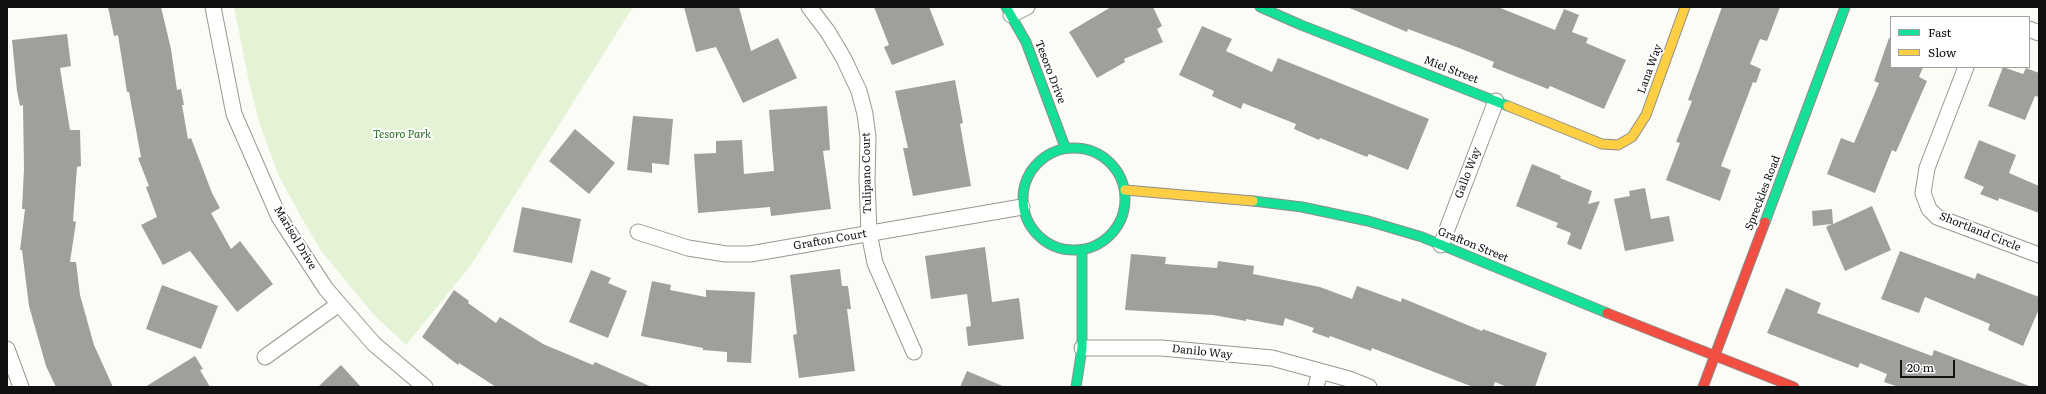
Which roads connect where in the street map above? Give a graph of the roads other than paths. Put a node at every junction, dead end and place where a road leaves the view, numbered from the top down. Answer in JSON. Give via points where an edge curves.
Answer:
{"nodes":[{"id":1,"x":212,"y":7,"type":"edge"},
{"id":2,"x":808,"y":7,"type":"edge"},
{"id":3,"x":1027,"y":7,"type":"edge"},
{"id":4,"x":1260,"y":7,"type":"edge"},
{"id":5,"x":1685,"y":7,"type":"edge"},
{"id":6,"x":1845,"y":7,"type":"edge"},
{"id":7,"x":1009,"y":11,"type":"edge"},
{"id":8,"x":1966,"y":68,"type":"edge"},
{"id":9,"x":1496,"y":101,"type":"junction"},
{"id":10,"x":1632,"y":137,"type":"joint"},
{"id":11,"x":1065,"y":147,"type":"junction"},
{"id":12,"x":1125,"y":190,"type":"junction"},
{"id":13,"x":1022,"y":207,"type":"junction"},
{"id":14,"x":638,"y":232,"type":"dead end"},
{"id":15,"x":869,"y":233,"type":"junction"},
{"id":16,"x":1441,"y":245,"type":"junction"},
{"id":17,"x":1082,"y":250,"type":"junction"},
{"id":18,"x":2039,"y":255,"type":"edge"},
{"id":19,"x":340,"y":304,"type":"junction"},
{"id":20,"x":1082,"y":348,"type":"junction"},
{"id":21,"x":7,"y":349,"type":"edge"},
{"id":22,"x":914,"y":352,"type":"dead end"},
{"id":23,"x":1714,"y":356,"type":"junction"},
{"id":24,"x":265,"y":357,"type":"dead end"},
{"id":25,"x":1320,"y":371,"type":"junction"},
{"id":26,"x":21,"y":387,"type":"edge"},
{"id":27,"x":425,"y":387,"type":"edge"},
{"id":28,"x":1076,"y":387,"type":"edge"},
{"id":29,"x":1316,"y":387,"type":"edge"},
{"id":30,"x":1369,"y":387,"type":"edge"},
{"id":31,"x":1703,"y":387,"type":"edge"},
{"id":32,"x":1794,"y":387,"type":"edge"}],
"edges":[{"from":1,"to":19,"type":"street","name":"Marisol Drive","via":[[234,114],[279,217],[326,289]]},
{"from":2,"to":15,"type":"street","name":"Tulipano Court","via":[[828,32],[859,91],[868,137]]},
{"from":3,"to":7,"type":"street"},
{"from":4,"to":9,"type":"street","name":"Miel Street"},
{"from":5,"to":10,"type":"street","name":"Lana Way","via":[[1646,115]]},
{"from":6,"to":23,"type":"street","name":"Spreckles Road"},
{"from":7,"to":11,"type":"street","name":"Tesoro Drive","via":[[1026,42]]},
{"from":8,"to":18,"type":"street","name":"Shortland Circle","via":[[1926,168],[1922,193],[1929,209],[1937,217]]},
{"from":9,"to":10,"type":"street","name":"Miel Street","via":[[1602,144],[1618,145]]},
{"from":9,"to":16,"type":"street","name":"Gallo Way"},
{"from":11,"to":12,"type":"street","via":[[1082,148],[1104,156],[1119,173]]},
{"from":11,"to":13,"type":"street","via":[[1047,154],[1031,168],[1023,185]]},
{"from":12,"to":16,"type":"street","name":"Grafton Street","via":[[1302,207],[1368,221]]},
{"from":12,"to":17,"type":"street","via":[[1124,210],[1116,229],[1100,243]]},
{"from":13,"to":15,"type":"street","name":"Grafton Court"},
{"from":13,"to":17,"type":"street","via":[[1030,227],[1043,240],[1064,249]]},
{"from":14,"to":15,"type":"street","name":"Grafton Court","via":[[667,243],[726,254],[750,254]]},
{"from":15,"to":22,"type":"street","name":"Tulipano Court","via":[[875,263]]},
{"from":16,"to":23,"type":"street","name":"Grafton Street"},
{"from":17,"to":20,"type":"street"},
{"from":19,"to":24,"type":"street"},
{"from":19,"to":27,"type":"street","name":"Marisol Drive","via":[[374,344]]},
{"from":20,"to":25,"type":"street","name":"Danilo Way","via":[[1201,351],[1272,358]]},
{"from":20,"to":28,"type":"street"},
{"from":21,"to":26,"type":"street"},
{"from":23,"to":31,"type":"street","name":"Spreckles Road"},
{"from":23,"to":32,"type":"street","name":"Grafton Street"},
{"from":25,"to":29,"type":"street"},
{"from":25,"to":30,"type":"street","name":"Danilo Way"}]}
